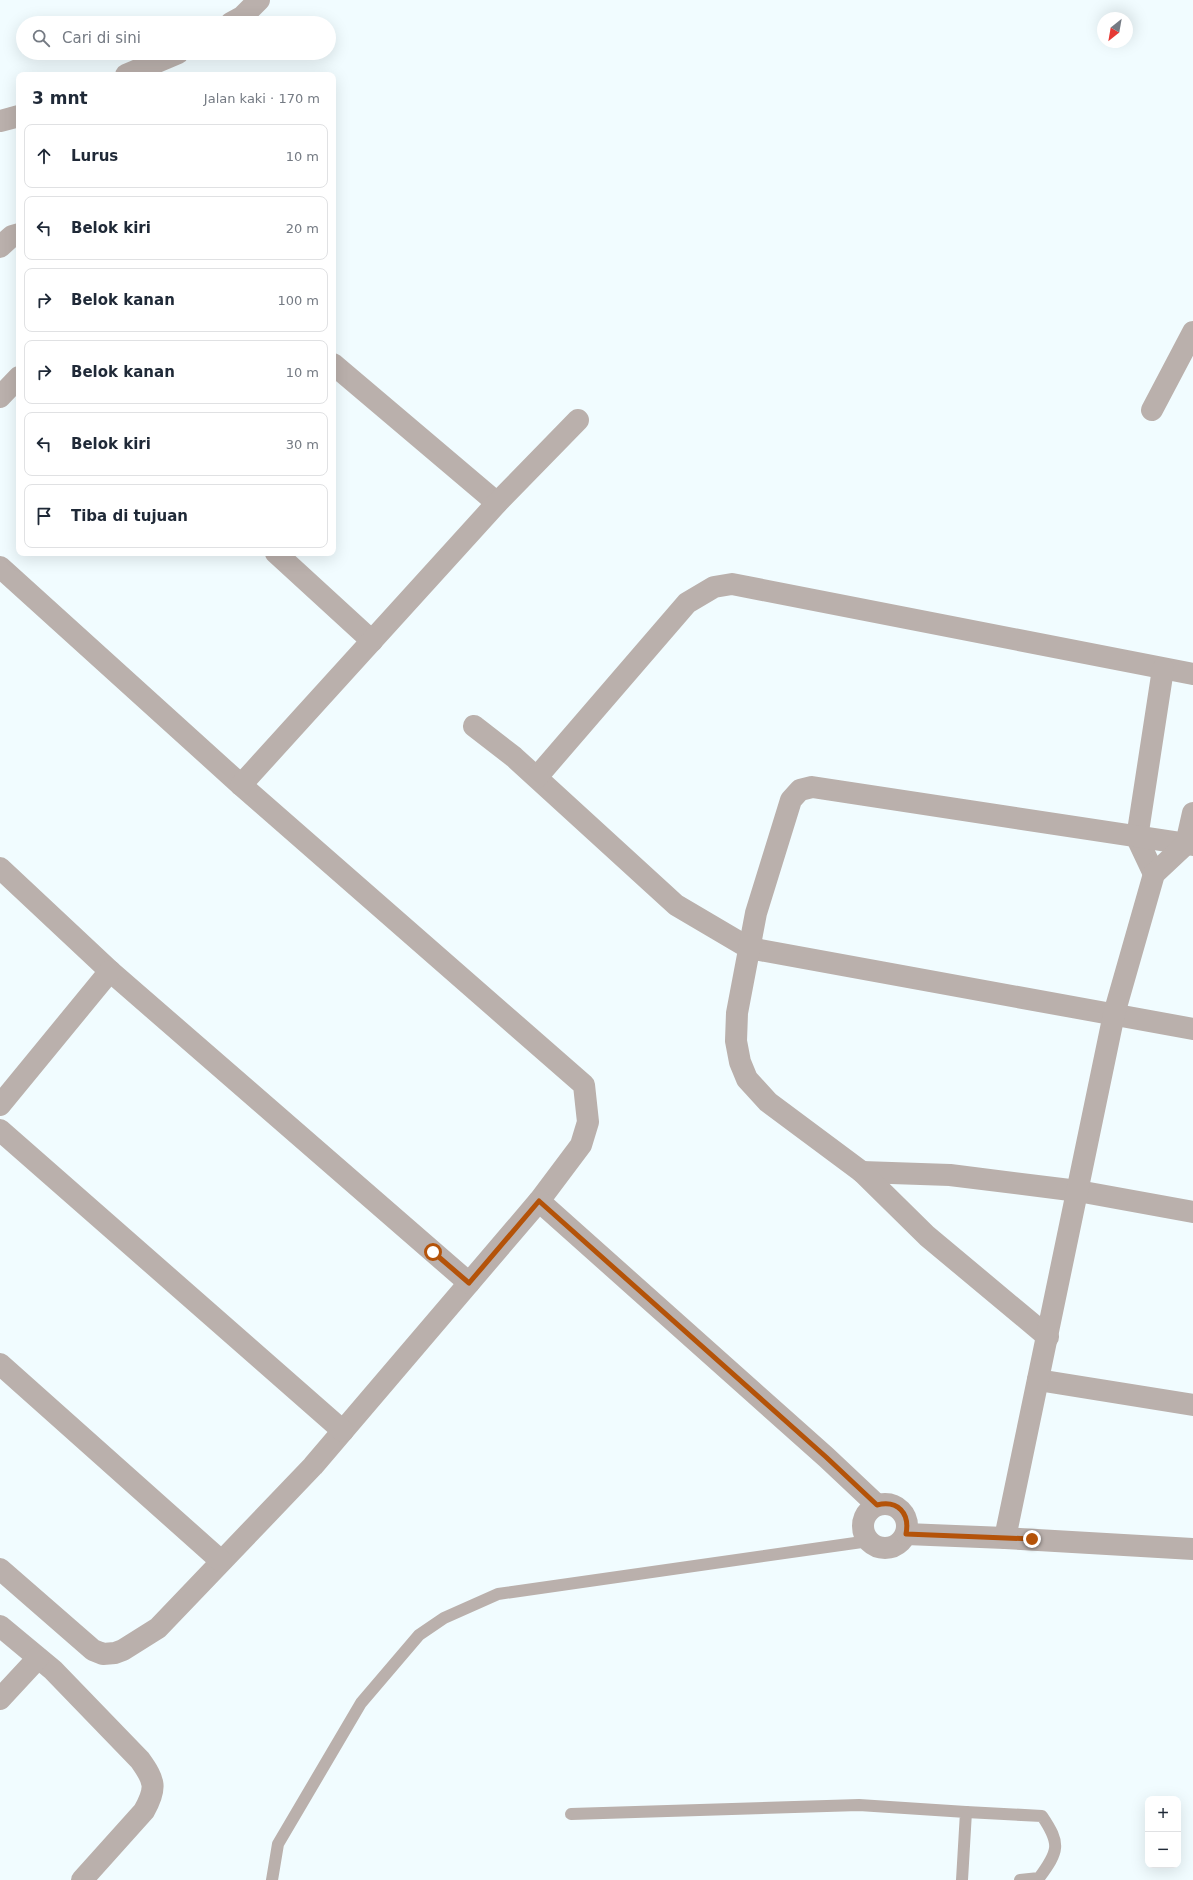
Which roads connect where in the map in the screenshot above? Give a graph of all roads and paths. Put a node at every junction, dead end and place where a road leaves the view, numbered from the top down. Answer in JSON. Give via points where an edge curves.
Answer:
{"nodes":[{"id":1,"x":259,"y":0,"type":"edge"},
{"id":2,"x":243,"y":16,"type":"edge"},
{"id":3,"x":161,"y":60,"type":"edge"},
{"id":4,"x":133,"y":72,"type":"edge"},
{"id":5,"x":16,"y":117,"type":"edge"},
{"id":6,"x":0,"y":120,"type":"edge"},
{"id":7,"x":16,"y":235,"type":"edge"},
{"id":8,"x":0,"y":247,"type":"edge"},
{"id":9,"x":1193,"y":332,"type":"edge"},
{"id":10,"x":336,"y":367,"type":"edge"},
{"id":11,"x":16,"y":380,"type":"edge"},
{"id":12,"x":0,"y":397,"type":"edge"},
{"id":13,"x":1152,"y":410,"type":"dead end"},
{"id":14,"x":578,"y":420,"type":"dead end"},
{"id":15,"x":497,"y":503,"type":"junction"},
{"id":16,"x":279,"y":556,"type":"edge"},
{"id":17,"x":0,"y":568,"type":"edge"},
{"id":18,"x":372,"y":641,"type":"junction"},
{"id":19,"x":1163,"y":669,"type":"junction"},
{"id":20,"x":1193,"y":674,"type":"edge"},
{"id":21,"x":474,"y":726,"type":"dead end"},
{"id":22,"x":537,"y":777,"type":"junction"},
{"id":23,"x":241,"y":785,"type":"junction"},
{"id":24,"x":1193,"y":813,"type":"edge"},
{"id":25,"x":1137,"y":838,"type":"junction"},
{"id":26,"x":1189,"y":845,"type":"edge"},
{"id":27,"x":0,"y":868,"type":"edge"},
{"id":28,"x":1154,"y":874,"type":"junction"},
{"id":29,"x":749,"y":948,"type":"junction"},
{"id":30,"x":110,"y":971,"type":"junction"},
{"id":31,"x":1114,"y":1014,"type":"junction"},
{"id":32,"x":1193,"y":1029,"type":"edge"},
{"id":33,"x":0,"y":1105,"type":"edge"},
{"id":34,"x":0,"y":1130,"type":"edge"},
{"id":35,"x":862,"y":1172,"type":"junction"},
{"id":36,"x":1078,"y":1191,"type":"junction"},
{"id":37,"x":539,"y":1201,"type":"junction"},
{"id":38,"x":1193,"y":1212,"type":"edge"},
{"id":39,"x":469,"y":1283,"type":"junction"},
{"id":40,"x":1048,"y":1337,"type":"junction"},
{"id":41,"x":0,"y":1364,"type":"edge"},
{"id":42,"x":1038,"y":1380,"type":"junction"},
{"id":43,"x":1193,"y":1405,"type":"edge"},
{"id":44,"x":343,"y":1431,"type":"junction"},
{"id":45,"x":877,"y":1505,"type":"junction"},
{"id":46,"x":906,"y":1534,"type":"junction"},
{"id":47,"x":1006,"y":1538,"type":"junction"},
{"id":48,"x":869,"y":1541,"type":"junction"},
{"id":49,"x":1193,"y":1549,"type":"edge"},
{"id":50,"x":221,"y":1561,"type":"junction"},
{"id":51,"x":0,"y":1569,"type":"edge"},
{"id":52,"x":0,"y":1626,"type":"edge"},
{"id":53,"x":38,"y":1658,"type":"junction"},
{"id":54,"x":0,"y":1699,"type":"edge"},
{"id":55,"x":966,"y":1812,"type":"junction"},
{"id":56,"x":571,"y":1814,"type":"dead end"},
{"id":57,"x":82,"y":1880,"type":"edge"},
{"id":58,"x":272,"y":1880,"type":"edge"},
{"id":59,"x":962,"y":1880,"type":"edge"},
{"id":60,"x":1020,"y":1880,"type":"edge"}],
"edges":[{"from":1,"to":2,"type":"street"},
{"from":3,"to":4,"type":"street"},
{"from":5,"to":6,"type":"street"},
{"from":7,"to":8,"type":"street"},
{"from":9,"to":13,"type":"street"},
{"from":10,"to":15,"type":"street"},
{"from":11,"to":12,"type":"street"},
{"from":14,"to":15,"type":"street"},
{"from":15,"to":18,"type":"street"},
{"from":16,"to":18,"type":"street"},
{"from":17,"to":23,"type":"street"},
{"from":18,"to":23,"type":"street"},
{"from":19,"to":20,"type":"street"},
{"from":19,"to":22,"type":"street","via":[[732,584],[714,587],[687,603]]},
{"from":19,"to":25,"type":"street"},
{"from":21,"to":22,"type":"street"},
{"from":22,"to":29,"type":"street","via":[[676,905]]},
{"from":23,"to":37,"type":"street","via":[[584,1085],[588,1122],[581,1145]]},
{"from":24,"to":26,"type":"street"},
{"from":25,"to":26,"type":"street"},
{"from":25,"to":28,"type":"street"},
{"from":25,"to":29,"type":"street","via":[[812,787],[800,790],[788,806],[756,913]]},
{"from":26,"to":28,"type":"street"},
{"from":27,"to":30,"type":"street"},
{"from":28,"to":31,"type":"street"},
{"from":29,"to":31,"type":"street"},
{"from":29,"to":35,"type":"street","via":[[737,1013],[736,1041],[740,1062],[748,1079],[768,1102]]},
{"from":30,"to":33,"type":"street"},
{"from":30,"to":39,"type":"street"},
{"from":31,"to":32,"type":"street"},
{"from":31,"to":36,"type":"street"},
{"from":34,"to":44,"type":"street"},
{"from":35,"to":36,"type":"street","via":[[950,1175]]},
{"from":35,"to":40,"type":"street","via":[[927,1236]]},
{"from":36,"to":38,"type":"street"},
{"from":36,"to":40,"type":"street"},
{"from":37,"to":39,"type":"street"},
{"from":37,"to":45,"type":"street"},
{"from":39,"to":44,"type":"street"},
{"from":40,"to":42,"type":"street"},
{"from":41,"to":50,"type":"street"},
{"from":42,"to":43,"type":"street"},
{"from":42,"to":47,"type":"street"},
{"from":44,"to":50,"type":"street","via":[[313,1466]]},
{"from":45,"to":46,"type":"street","via":[[895,1505],[903,1511],[907,1519]]},
{"from":45,"to":48,"type":"street","via":[[867,1512],[863,1524]]},
{"from":46,"to":47,"type":"street"},
{"from":46,"to":48,"type":"street","via":[[897,1545],[890,1548],[882,1548]]},
{"from":47,"to":49,"type":"street"},
{"from":48,"to":58,"type":"lane","via":[[498,1594],[444,1618],[419,1634],[362,1703],[278,1844]]},
{"from":50,"to":51,"type":"street","via":[[158,1628],[123,1650],[103,1654],[93,1650]]},
{"from":52,"to":53,"type":"street"},
{"from":53,"to":54,"type":"street"},
{"from":53,"to":57,"type":"street","via":[[53,1670],[140,1760],[154,1784],[151,1800],[144,1811]]},
{"from":55,"to":56,"type":"lane","via":[[859,1805]]},
{"from":55,"to":59,"type":"lane"},
{"from":55,"to":60,"type":"lane","via":[[1042,1816],[1053,1833],[1056,1846],[1050,1863],[1039,1878]]}]}
